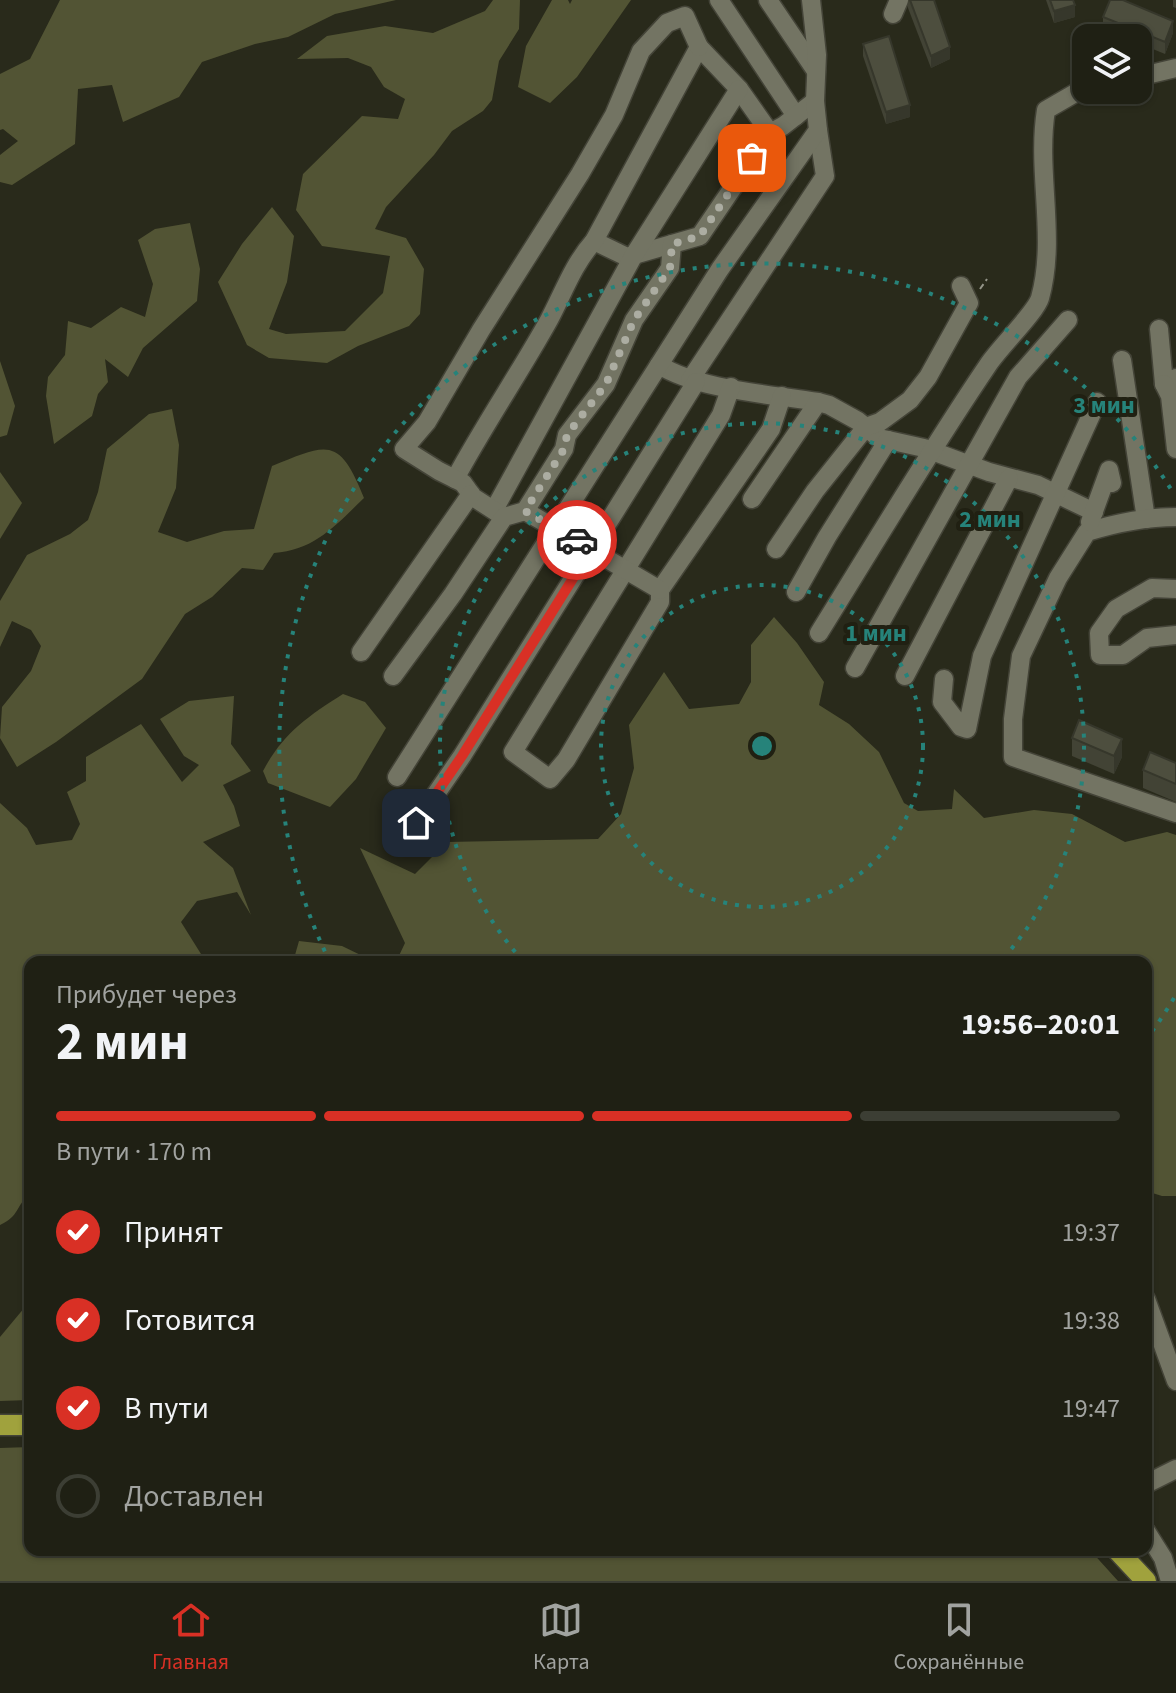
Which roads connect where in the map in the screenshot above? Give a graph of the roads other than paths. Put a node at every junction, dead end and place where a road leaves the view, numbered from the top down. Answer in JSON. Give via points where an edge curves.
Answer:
{"nodes":[{"id":1,"x":719,"y":0,"type":"edge"},
{"id":2,"x":768,"y":0,"type":"edge"},
{"id":3,"x":811,"y":0,"type":"edge"},
{"id":4,"x":699,"y":47,"type":"junction"},
{"id":5,"x":1176,"y":68,"type":"edge"},
{"id":6,"x":816,"y":71,"type":"junction"},
{"id":7,"x":1152,"y":74,"type":"edge"},
{"id":8,"x":739,"y":89,"type":"junction"},
{"id":9,"x":1072,"y":95,"type":"edge"},
{"id":10,"x":815,"y":101,"type":"junction"},
{"id":11,"x":796,"y":116,"type":"junction"},
{"id":12,"x":818,"y":130,"type":"junction"},
{"id":13,"x":770,"y":133,"type":"junction"},
{"id":14,"x":594,"y":241,"type":"junction"},
{"id":15,"x":672,"y":244,"type":"junction"},
{"id":16,"x":634,"y":255,"type":"junction"},
{"id":17,"x":961,"y":286,"type":"dead end"},
{"id":18,"x":1068,"y":320,"type":"dead end"},
{"id":19,"x":1159,"y":329,"type":"dead end"},
{"id":20,"x":1122,"y":360,"type":"dead end"},
{"id":21,"x":659,"y":365,"type":"junction"},
{"id":22,"x":693,"y":381,"type":"junction"},
{"id":23,"x":1170,"y":381,"type":"edge"},
{"id":24,"x":731,"y":387,"type":"junction"},
{"id":25,"x":782,"y":396,"type":"junction"},
{"id":26,"x":818,"y":402,"type":"junction"},
{"id":27,"x":1097,"y":402,"type":"dead end"},
{"id":28,"x":866,"y":427,"type":"junction"},
{"id":29,"x":888,"y":440,"type":"junction"},
{"id":30,"x":1176,"y":449,"type":"edge"},
{"id":31,"x":931,"y":451,"type":"junction"},
{"id":32,"x":969,"y":465,"type":"junction"},
{"id":33,"x":1009,"y":478,"type":"junction"},
{"id":34,"x":455,"y":479,"type":"junction"},
{"id":35,"x":1112,"y":483,"type":"dead end"},
{"id":36,"x":471,"y":494,"type":"junction"},
{"id":37,"x":1056,"y":494,"type":"junction"},
{"id":38,"x":752,"y":499,"type":"dead end"},
{"id":39,"x":525,"y":511,"type":"junction"},
{"id":40,"x":1094,"y":512,"type":"junction"},
{"id":41,"x":499,"y":514,"type":"junction"},
{"id":42,"x":1176,"y":517,"type":"edge"},
{"id":43,"x":1146,"y":519,"type":"junction"},
{"id":44,"x":555,"y":528,"type":"junction"},
{"id":45,"x":1087,"y":532,"type":"junction"},
{"id":46,"x":592,"y":548,"type":"junction"},
{"id":47,"x":776,"y":549,"type":"dead end"},
{"id":48,"x":625,"y":568,"type":"junction"},
{"id":49,"x":1176,"y":589,"type":"edge"},
{"id":50,"x":660,"y":590,"type":"junction"},
{"id":51,"x":796,"y":592,"type":"dead end"},
{"id":52,"x":819,"y":633,"type":"dead end"},
{"id":53,"x":1176,"y":635,"type":"edge"},
{"id":54,"x":361,"y":652,"type":"dead end"},
{"id":55,"x":855,"y":668,"type":"dead end"},
{"id":56,"x":393,"y":676,"type":"dead end"},
{"id":57,"x":905,"y":676,"type":"dead end"},
{"id":58,"x":944,"y":679,"type":"dead end"},
{"id":59,"x":397,"y":777,"type":"dead end"},
{"id":60,"x":1176,"y":813,"type":"edge"},
{"id":61,"x":416,"y":823,"type":"dead end"},
{"id":62,"x":1152,"y":1315,"type":"edge"},
{"id":63,"x":1176,"y":1381,"type":"edge"},
{"id":64,"x":0,"y":1425,"type":"edge"},
{"id":65,"x":24,"y":1425,"type":"edge"},
{"id":66,"x":1176,"y":1469,"type":"edge"},
{"id":67,"x":1152,"y":1481,"type":"edge"},
{"id":68,"x":1152,"y":1541,"type":"edge"},
{"id":69,"x":1123,"y":1556,"type":"edge"},
{"id":70,"x":1146,"y":1581,"type":"edge"},
{"id":71,"x":1170,"y":1581,"type":"edge"}],
"edges":[{"from":1,"to":11,"type":"lane"},
{"from":2,"to":6,"type":"lane"},
{"from":3,"to":6,"type":"lane"},
{"from":4,"to":8,"type":"lane"},
{"from":4,"to":14,"type":"lane"},
{"from":4,"to":34,"type":"lane","via":[[685,16],[667,23],[641,51],[614,115],[580,174],[427,422],[404,449]]},
{"from":5,"to":7,"type":"lane"},
{"from":6,"to":10,"type":"lane"},
{"from":8,"to":13,"type":"lane"},
{"from":8,"to":16,"type":"lane"},
{"from":9,"to":31,"type":"lane","via":[[1046,110],[1046,221],[1039,302],[999,347]]},
{"from":10,"to":11,"type":"lane"},
{"from":10,"to":12,"type":"lane"},
{"from":11,"to":13,"type":"lane"},
{"from":12,"to":21,"type":"lane"},
{"from":12,"to":22,"type":"lane","via":[[825,176]]},
{"from":13,"to":15,"type":"lane","via":[[700,236]]},
{"from":14,"to":16,"type":"lane","via":[[627,257]]},
{"from":14,"to":34,"type":"lane","via":[[577,260],[550,319]]},
{"from":15,"to":16,"type":"lane"},
{"from":15,"to":39,"type":"lane","via":[[670,268],[634,320],[606,384],[567,435],[564,449]]},
{"from":16,"to":41,"type":"lane"},
{"from":17,"to":28,"type":"lane","via":[[969,303],[928,377],[910,400]]},
{"from":18,"to":32,"type":"lane","via":[[1018,377]]},
{"from":19,"to":23,"type":"lane"},
{"from":20,"to":43,"type":"lane"},
{"from":21,"to":22,"type":"lane"},
{"from":21,"to":44,"type":"lane"},
{"from":22,"to":24,"type":"lane"},
{"from":22,"to":46,"type":"lane"},
{"from":23,"to":30,"type":"lane"},
{"from":24,"to":25,"type":"lane"},
{"from":24,"to":48,"type":"lane","via":[[721,415]]},
{"from":25,"to":26,"type":"lane"},
{"from":25,"to":50,"type":"lane","via":[[771,429]]},
{"from":26,"to":28,"type":"lane"},
{"from":26,"to":38,"type":"lane"},
{"from":27,"to":37,"type":"lane"},
{"from":28,"to":29,"type":"lane"},
{"from":28,"to":47,"type":"lane"},
{"from":29,"to":31,"type":"lane"},
{"from":29,"to":51,"type":"lane"},
{"from":31,"to":32,"type":"lane"},
{"from":31,"to":52,"type":"lane"},
{"from":32,"to":33,"type":"lane"},
{"from":32,"to":55,"type":"lane"},
{"from":33,"to":37,"type":"lane"},
{"from":33,"to":57,"type":"lane"},
{"from":34,"to":36,"type":"lane"},
{"from":35,"to":40,"type":"lane","via":[[1109,470]]},
{"from":36,"to":41,"type":"lane"},
{"from":36,"to":54,"type":"lane"},
{"from":37,"to":40,"type":"lane"},
{"from":37,"to":58,"type":"lane","via":[[982,656],[967,729],[942,702]]},
{"from":39,"to":41,"type":"lane"},
{"from":39,"to":44,"type":"lane"},
{"from":40,"to":45,"type":"lane"},
{"from":41,"to":56,"type":"lane","via":[[453,594]]},
{"from":42,"to":43,"type":"lane"},
{"from":43,"to":45,"type":"lane"},
{"from":44,"to":46,"type":"lane"},
{"from":44,"to":59,"type":"lane"},
{"from":45,"to":60,"type":"lane","via":[[1021,656],[1013,757]]},
{"from":46,"to":48,"type":"lane"},
{"from":46,"to":61,"type":"lane"},
{"from":48,"to":50,"type":"lane"},
{"from":48,"to":50,"type":"lane","via":[[513,752],[550,779],[660,602]]},
{"from":49,"to":53,"type":"lane","via":[[1152,588],[1116,609],[1099,633],[1100,655],[1123,655],[1147,638]]},
{"from":62,"to":63,"type":"lane"},
{"from":64,"to":65,"type":"main road"},
{"from":66,"to":67,"type":"lane"},
{"from":68,"to":71,"type":"lane"},
{"from":69,"to":70,"type":"main road"}]}
